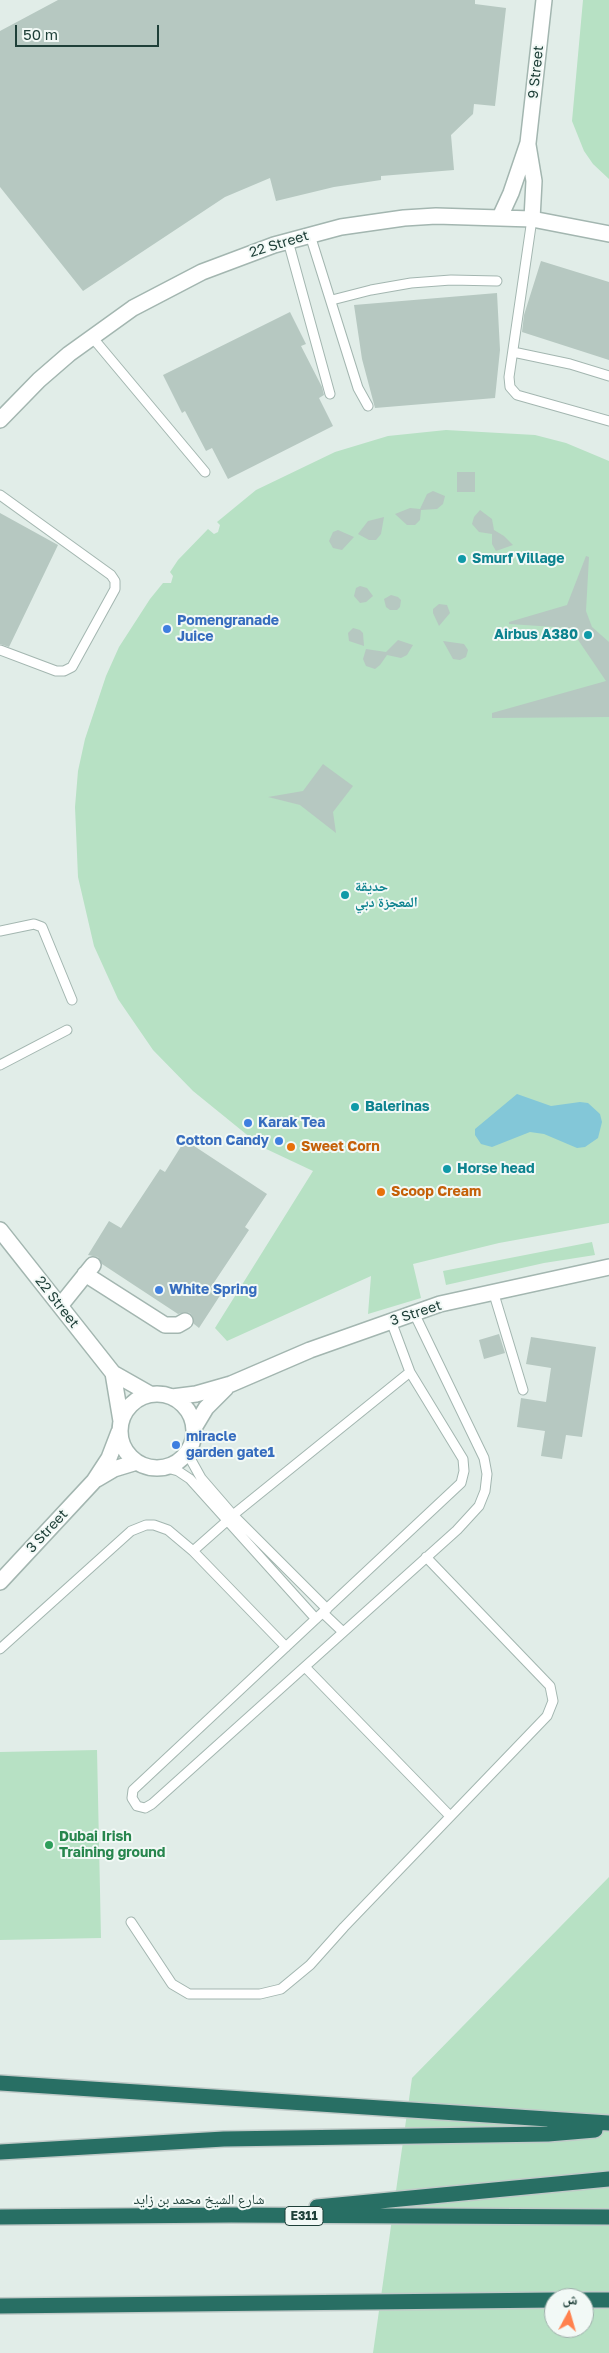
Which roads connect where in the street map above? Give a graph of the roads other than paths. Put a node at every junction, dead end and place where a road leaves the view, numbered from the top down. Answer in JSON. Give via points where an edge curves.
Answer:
{"nodes":[{"id":1,"x":544,"y":0,"type":"edge"},
{"id":2,"x":528,"y":143,"type":"junction"},
{"id":3,"x":500,"y":217,"type":"junction"},
{"id":4,"x":532,"y":219,"type":"junction"},
{"id":5,"x":609,"y":234,"type":"edge"},
{"id":6,"x":310,"y":235,"type":"junction"},
{"id":7,"x":288,"y":241,"type":"junction"},
{"id":8,"x":497,"y":281,"type":"dead end"},
{"id":9,"x":332,"y":300,"type":"junction"},
{"id":10,"x":92,"y":337,"type":"junction"},
{"id":11,"x":513,"y":352,"type":"junction"},
{"id":12,"x":609,"y":376,"type":"edge"},
{"id":13,"x":330,"y":394,"type":"dead end"},
{"id":14,"x":368,"y":406,"type":"dead end"},
{"id":15,"x":0,"y":420,"type":"edge"},
{"id":16,"x":609,"y":421,"type":"edge"},
{"id":17,"x":205,"y":472,"type":"dead end"},
{"id":18,"x":0,"y":495,"type":"edge"},
{"id":19,"x":0,"y":650,"type":"edge"},
{"id":20,"x":0,"y":931,"type":"edge"},
{"id":21,"x":72,"y":1000,"type":"dead end"},
{"id":22,"x":67,"y":1030,"type":"dead end"},
{"id":23,"x":0,"y":1065,"type":"edge"},
{"id":24,"x":0,"y":1230,"type":"edge"},
{"id":25,"x":609,"y":1267,"type":"edge"},
{"id":26,"x":493,"y":1291,"type":"junction"},
{"id":27,"x":60,"y":1306,"type":"junction"},
{"id":28,"x":414,"y":1312,"type":"junction"},
{"id":29,"x":185,"y":1321,"type":"dead end"},
{"id":30,"x":391,"y":1321,"type":"junction"},
{"id":31,"x":410,"y":1372,"type":"junction"},
{"id":32,"x":113,"y":1373,"type":"junction"},
{"id":33,"x":231,"y":1384,"type":"junction"},
{"id":34,"x":523,"y":1390,"type":"dead end"},
{"id":35,"x":150,"y":1394,"type":"junction"},
{"id":36,"x":172,"y":1397,"type":"junction"},
{"id":37,"x":120,"y":1427,"type":"junction"},
{"id":38,"x":194,"y":1428,"type":"junction"},
{"id":39,"x":191,"y":1447,"type":"junction"},
{"id":40,"x":137,"y":1462,"type":"junction"},
{"id":41,"x":164,"y":1467,"type":"junction"},
{"id":42,"x":94,"y":1481,"type":"junction"},
{"id":43,"x":230,"y":1518,"type":"junction"},
{"id":44,"x":193,"y":1551,"type":"junction"},
{"id":45,"x":426,"y":1557,"type":"junction"},
{"id":46,"x":0,"y":1582,"type":"edge"},
{"id":47,"x":322,"y":1614,"type":"junction"},
{"id":48,"x":343,"y":1632,"type":"junction"},
{"id":49,"x":286,"y":1647,"type":"junction"},
{"id":50,"x":0,"y":1649,"type":"edge"},
{"id":51,"x":305,"y":1666,"type":"junction"},
{"id":52,"x":450,"y":1816,"type":"junction"},
{"id":53,"x":131,"y":1922,"type":"dead end"},
{"id":54,"x":0,"y":2083,"type":"edge"},
{"id":55,"x":609,"y":2123,"type":"edge"},
{"id":56,"x":609,"y":2129,"type":"edge"},
{"id":57,"x":0,"y":2152,"type":"edge"},
{"id":58,"x":609,"y":2179,"type":"edge"},
{"id":59,"x":231,"y":2216,"type":"junction"},
{"id":60,"x":0,"y":2217,"type":"edge"},
{"id":61,"x":609,"y":2217,"type":"edge"},
{"id":62,"x":544,"y":2300,"type":"edge"},
{"id":63,"x":594,"y":2300,"type":"edge"},
{"id":64,"x":609,"y":2300,"type":"edge"},
{"id":65,"x":0,"y":2306,"type":"edge"}],
"edges":[{"from":1,"to":2,"type":"street","name":"9 Street"},
{"from":2,"to":3,"type":"street","name":"9 Street"},
{"from":2,"to":4,"type":"street","name":"9 Street","via":[[534,181]]},
{"from":3,"to":4,"type":"street","name":"22 Street"},
{"from":3,"to":6,"type":"street","name":"22 Street","via":[[404,218]]},
{"from":4,"to":5,"type":"street","name":"22 Street"},
{"from":4,"to":11,"type":"lane"},
{"from":6,"to":7,"type":"street","name":"22 Street"},
{"from":6,"to":9,"type":"lane"},
{"from":7,"to":10,"type":"street","name":"22 Street","via":[[202,272],[133,308]]},
{"from":7,"to":13,"type":"lane"},
{"from":8,"to":9,"type":"lane","via":[[411,283]]},
{"from":9,"to":14,"type":"lane","via":[[358,388]]},
{"from":10,"to":15,"type":"street","name":"22 Street","via":[[39,380]]},
{"from":10,"to":17,"type":"lane"},
{"from":11,"to":12,"type":"lane"},
{"from":11,"to":16,"type":"lane","via":[[509,382],[517,395]]},
{"from":18,"to":19,"type":"lane","via":[[115,581],[115,589],[72,668],[56,671]]},
{"from":20,"to":21,"type":"lane","via":[[34,924],[42,927]]},
{"from":22,"to":23,"type":"lane"},
{"from":24,"to":27,"type":"street","name":"22 Street"},
{"from":25,"to":26,"type":"street","name":"3 Street"},
{"from":26,"to":28,"type":"street","name":"3 Street"},
{"from":26,"to":34,"type":"lane"},
{"from":27,"to":29,"type":"street","via":[[89,1269],[165,1325],[178,1325]]},
{"from":27,"to":32,"type":"street","name":"22 Street"},
{"from":28,"to":30,"type":"street","name":"3 Street"},
{"from":28,"to":45,"type":"lane","via":[[484,1458],[487,1474],[479,1506]]},
{"from":30,"to":31,"type":"lane"},
{"from":30,"to":33,"type":"street","name":"3 Street","via":[[310,1350]]},
{"from":31,"to":43,"type":"lane"},
{"from":31,"to":47,"type":"lane","via":[[463,1459],[461,1483]]},
{"from":32,"to":35,"type":"street","name":"22 Street"},
{"from":32,"to":37,"type":"street","name":"22 Street"},
{"from":33,"to":36,"type":"street","name":"3 Street"},
{"from":33,"to":38,"type":"street","name":"3 Street","via":[[214,1399]]},
{"from":35,"to":36,"type":"street"},
{"from":35,"to":37,"type":"street","via":[[132,1404]]},
{"from":36,"to":38,"type":"street","via":[[187,1409]]},
{"from":37,"to":40,"type":"street","via":[[128,1454]]},
{"from":37,"to":42,"type":"street","name":"3 Street","via":[[109,1458]]},
{"from":38,"to":39,"type":"street"},
{"from":39,"to":41,"type":"street","via":[[180,1460]]},
{"from":39,"to":43,"type":"lane","via":[[197,1473]]},
{"from":40,"to":41,"type":"street","via":[[154,1468]]},
{"from":40,"to":42,"type":"street","name":"3 Street","via":[[114,1469]]},
{"from":41,"to":43,"type":"lane","via":[[185,1474]]},
{"from":42,"to":46,"type":"street","name":"3 Street"},
{"from":43,"to":44,"type":"lane"},
{"from":43,"to":47,"type":"lane"},
{"from":43,"to":47,"type":"lane"},
{"from":44,"to":49,"type":"lane"},
{"from":44,"to":50,"type":"lane","via":[[168,1530],[154,1525],[138,1527]]},
{"from":45,"to":48,"type":"lane"},
{"from":45,"to":52,"type":"lane","via":[[544,1680],[552,1694],[547,1716]]},
{"from":47,"to":48,"type":"lane"},
{"from":47,"to":49,"type":"lane"},
{"from":48,"to":51,"type":"lane"},
{"from":49,"to":51,"type":"lane","via":[[133,1790],[132,1798],[137,1806],[145,1808],[152,1804]]},
{"from":51,"to":52,"type":"lane"},
{"from":52,"to":53,"type":"lane","via":[[310,1964],[290,1983],[272,1992],[199,1996],[180,1990],[172,1984]]},
{"from":54,"to":55,"type":"highway"},
{"from":56,"to":57,"type":"highway","via":[[548,2134],[207,2140]]},
{"from":58,"to":59,"type":"highway"},
{"from":59,"to":60,"type":"highway","name":"شارع الشيخ محمد بن زايد","number":"E311"},
{"from":59,"to":61,"type":"highway","name":"شارع الشيخ محمد بن زايد","number":"E311"},
{"from":62,"to":65,"type":"highway"},
{"from":63,"to":64,"type":"highway"}]}
